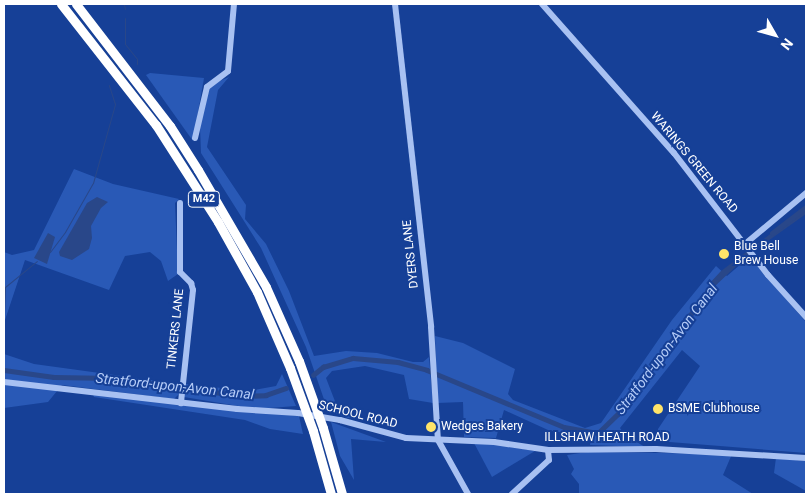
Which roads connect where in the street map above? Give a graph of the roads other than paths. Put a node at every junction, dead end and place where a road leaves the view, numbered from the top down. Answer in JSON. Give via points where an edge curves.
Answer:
{"nodes":[{"id":1,"x":61,"y":4,"type":"edge"},
{"id":2,"x":76,"y":4,"type":"edge"},
{"id":3,"x":234,"y":4,"type":"edge"},
{"id":4,"x":395,"y":4,"type":"edge"},
{"id":5,"x":542,"y":4,"type":"edge"},
{"id":6,"x":195,"y":138,"type":"dead end"},
{"id":7,"x":806,"y":192,"type":"edge"},
{"id":8,"x":180,"y":203,"type":"dead end"},
{"id":9,"x":739,"y":235,"type":"junction"},
{"id":10,"x":755,"y":235,"type":"junction"},
{"id":11,"x":747,"y":246,"type":"junction"},
{"id":12,"x":806,"y":317,"type":"edge"},
{"id":13,"x":4,"y":382,"type":"edge"},
{"id":14,"x":181,"y":403,"type":"junction"},
{"id":15,"x":438,"y":440,"type":"junction"},
{"id":16,"x":548,"y":450,"type":"junction"},
{"id":17,"x":562,"y":450,"type":"junction"},
{"id":18,"x":806,"y":458,"type":"edge"},
{"id":19,"x":550,"y":460,"type":"junction"},
{"id":20,"x":331,"y":494,"type":"edge"},
{"id":21,"x":342,"y":494,"type":"edge"},
{"id":22,"x":468,"y":494,"type":"edge"},
{"id":23,"x":512,"y":494,"type":"edge"}],
"edges":[{"from":1,"to":20,"type":"highway","number":"M42","bridge":true,"via":[[156,125],[257,292],[314,431]]},
{"from":2,"to":21,"type":"highway","number":"M42","bridge":true,"via":[[165,118],[261,279],[299,361]]},
{"from":3,"to":6,"type":"street","via":[[228,71],[207,87]]},
{"from":4,"to":15,"type":"street","name":"DYERS LANE"},
{"from":5,"to":9,"type":"street","name":"WARINGS GREEN ROAD","via":[[674,153]]},
{"from":7,"to":10,"type":"street"},
{"from":8,"to":14,"type":"street","name":"TINKERS LANE","via":[[180,272],[193,290]]},
{"from":9,"to":10,"type":"street"},
{"from":9,"to":11,"type":"street","name":"WARINGS GREEN ROAD"},
{"from":10,"to":11,"type":"street"},
{"from":11,"to":12,"type":"street","name":"WARINGS GREEN ROAD"},
{"from":13,"to":14,"type":"street","name":"SCHOOL ROAD"},
{"from":14,"to":15,"type":"street","name":"SCHOOL ROAD","via":[[306,414],[406,438]]},
{"from":15,"to":16,"type":"street","name":"ILLSHAW HEATH ROAD","via":[[494,442]]},
{"from":15,"to":22,"type":"street","name":"DYERS LANE"},
{"from":16,"to":17,"type":"street","name":"ILLSHAW HEATH ROAD"},
{"from":16,"to":19,"type":"street"},
{"from":17,"to":18,"type":"street","name":"ILLSHAW HEATH ROAD","via":[[590,447],[656,449]]},
{"from":17,"to":19,"type":"street"},
{"from":19,"to":23,"type":"street"}]}
